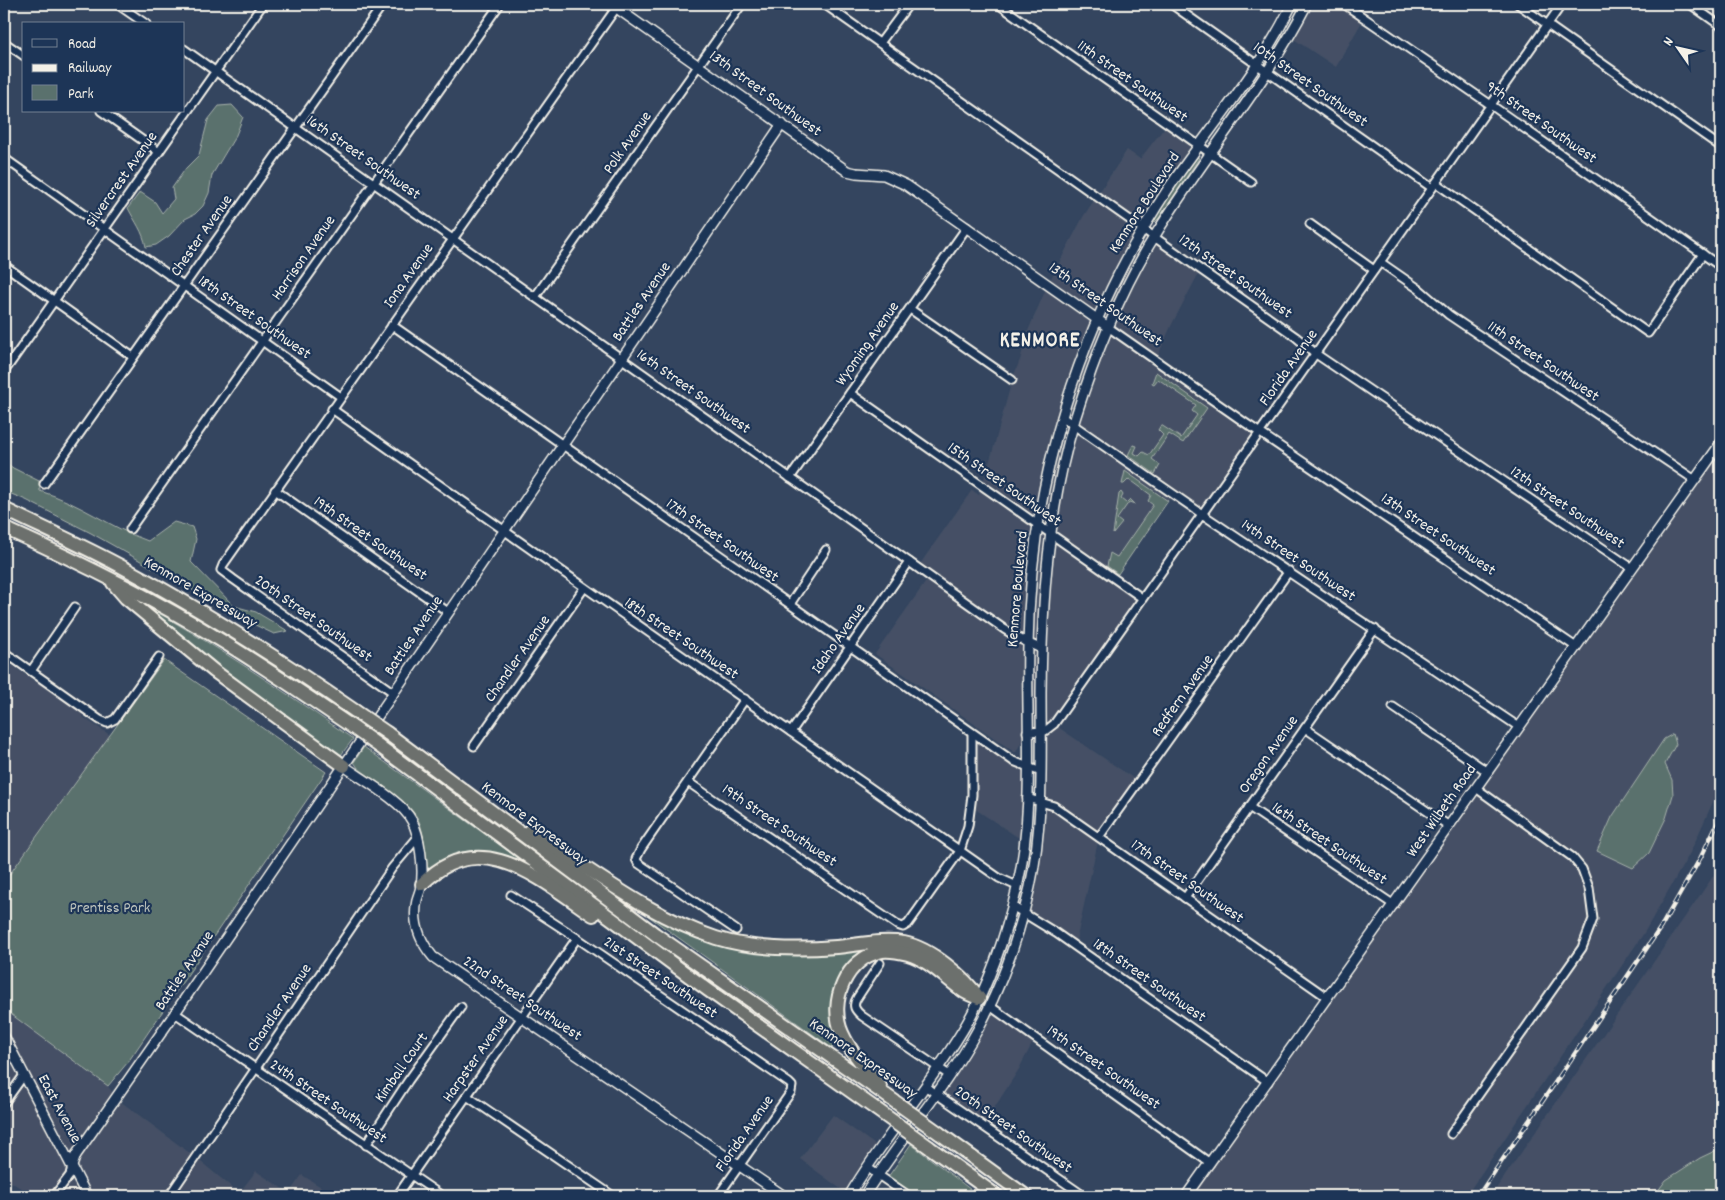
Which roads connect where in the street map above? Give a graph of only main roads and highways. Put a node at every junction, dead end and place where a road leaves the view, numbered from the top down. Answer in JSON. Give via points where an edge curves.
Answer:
{"nodes":[{"id":1,"x":1292,"y":4,"type":"edge"},
{"id":2,"x":1306,"y":4,"type":"edge"},
{"id":3,"x":615,"y":5,"type":"edge"},
{"id":4,"x":782,"y":124,"type":"junction"},
{"id":5,"x":1096,"y":319,"type":"junction"},
{"id":6,"x":1108,"y":327,"type":"junction"},
{"id":7,"x":1721,"y":444,"type":"edge"},
{"id":8,"x":4,"y":508,"type":"edge"},
{"id":9,"x":4,"y":528,"type":"edge"},
{"id":10,"x":109,"y":577,"type":"junction"},
{"id":11,"x":344,"y":766,"type":"junction"},
{"id":12,"x":453,"y":784,"type":"junction"},
{"id":13,"x":422,"y":884,"type":"junction"},
{"id":14,"x":708,"y":990,"type":"junction"},
{"id":15,"x":979,"y":998,"type":"junction"},
{"id":16,"x":990,"y":1006,"type":"junction"},
{"id":17,"x":4,"y":1036,"type":"edge"},
{"id":18,"x":887,"y":1096,"type":"junction"},
{"id":19,"x":72,"y":1166,"type":"junction"},
{"id":20,"x":87,"y":1196,"type":"edge"},
{"id":21,"x":784,"y":1196,"type":"edge"},
{"id":22,"x":848,"y":1196,"type":"edge"},
{"id":23,"x":864,"y":1196,"type":"edge"},
{"id":24,"x":997,"y":1196,"type":"edge"},
{"id":25,"x":1026,"y":1196,"type":"edge"},
{"id":26,"x":1186,"y":1196,"type":"edge"}],
"edges":[{"from":1,"to":5,"type":"main road","name":"Kenmore Boulevard","via":[[1258,64],[1143,228]]},
{"from":2,"to":6,"type":"main road","name":"Kenmore Boulevard","via":[[1286,42],[1154,236]]},
{"from":3,"to":4,"type":"main road","name":"13th Street Southwest"},
{"from":4,"to":5,"type":"main road","name":"13th Street Southwest","via":[[847,170],[884,175],[916,192]]},
{"from":4,"to":11,"type":"main road","name":"Battles Avenue"},
{"from":5,"to":6,"type":"main road","name":"13th Street Southwest"},
{"from":5,"to":15,"type":"main road","name":"Kenmore Boulevard","via":[[1062,416],[1045,482],[1034,553],[1028,643],[1025,834],[1012,906]]},
{"from":6,"to":16,"type":"main road","name":"Kenmore Boulevard","via":[[1074,424],[1050,535],[1044,592],[1040,818],[1034,867],[1023,913]]},
{"from":7,"to":26,"type":"main road","name":"West Wilbeth Road"},
{"from":8,"to":12,"type":"highway","name":"Kenmore Expressway","bridge":true,"via":[[182,600],[284,662],[387,733]]},
{"from":9,"to":10,"type":"highway","name":"Kenmore Expressway"},
{"from":10,"to":11,"type":"highway","via":[[126,598],[214,672]]},
{"from":10,"to":14,"type":"highway","name":"Kenmore Expressway","bridge":true,"via":[[217,638],[348,724]]},
{"from":11,"to":13,"type":"main road","name":"22nd Street Southwest","via":[[392,799],[412,820],[418,837]]},
{"from":11,"to":19,"type":"main road","name":"Battles Avenue","via":[[76,1155]]},
{"from":12,"to":15,"type":"highway","via":[[633,899],[699,931],[732,942],[774,948],[904,944],[920,948],[939,961],[970,984]]},
{"from":12,"to":18,"type":"highway","name":"Kenmore Expressway","via":[[655,934]]},
{"from":13,"to":14,"type":"highway","via":[[443,867],[468,858],[494,859],[511,865],[527,872]]},
{"from":13,"to":21,"type":"main road","name":"22nd Street Southwest","via":[[417,899],[417,929],[433,957]]},
{"from":14,"to":24,"type":"highway","name":"Kenmore Expressway","bridge":true},
{"from":15,"to":16,"type":"main road","name":"19th Street Southwest"},
{"from":15,"to":18,"type":"highway","via":[[964,992],[910,954],[882,951],[869,956],[851,970],[838,995],[837,1018],[850,1046]]},
{"from":15,"to":22,"type":"main road","name":"Kenmore Boulevard","via":[[938,1068]]},
{"from":16,"to":23,"type":"main road","name":"Kenmore Boulevard","via":[[949,1075]]},
{"from":17,"to":19,"type":"main road","name":"East Avenue"},
{"from":18,"to":25,"type":"highway","name":"Kenmore Expressway","bridge":true},
{"from":19,"to":20,"type":"main road","name":"East Avenue"}]}
